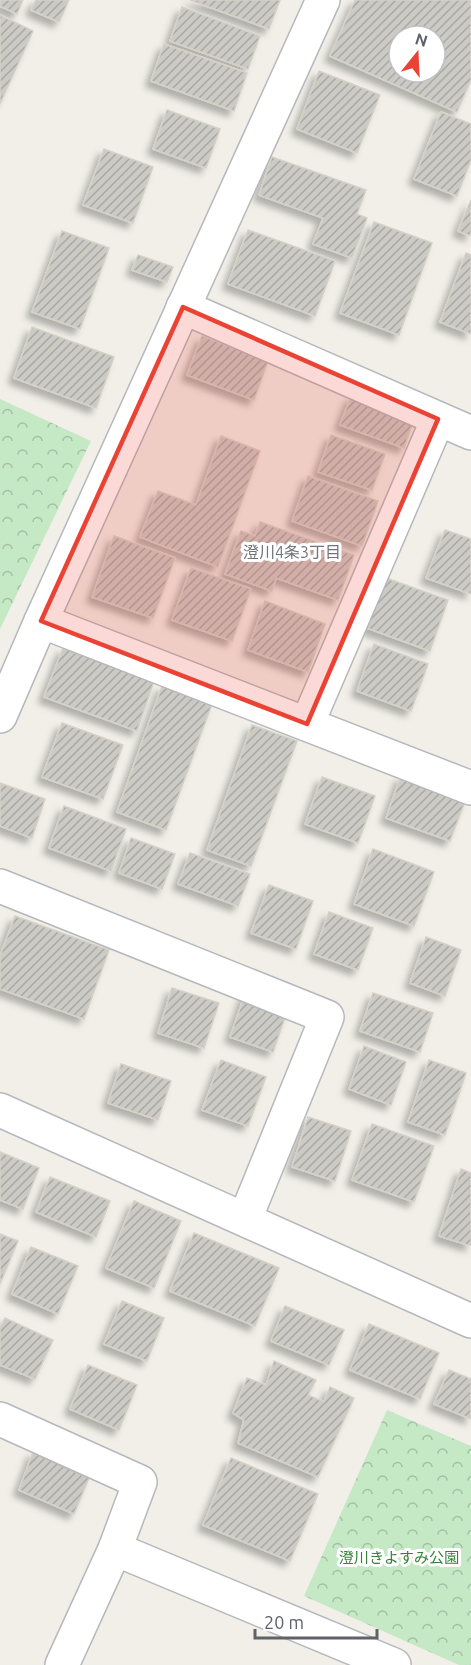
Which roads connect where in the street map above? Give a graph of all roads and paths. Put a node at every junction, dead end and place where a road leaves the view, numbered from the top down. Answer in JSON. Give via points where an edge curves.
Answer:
{"nodes":[{"id":1,"x":323,"y":0,"type":"edge"},
{"id":2,"x":183,"y":307,"type":"junction"},
{"id":3,"x":438,"y":419,"type":"junction"},
{"id":4,"x":471,"y":433,"type":"edge"},
{"id":5,"x":41,"y":621,"type":"junction"},
{"id":6,"x":0,"y":716,"type":"edge"},
{"id":7,"x":307,"y":724,"type":"junction"},
{"id":8,"x":471,"y":788,"type":"edge"},
{"id":9,"x":0,"y":886,"type":"edge"},
{"id":10,"x":1,"y":1112,"type":"edge"},
{"id":11,"x":245,"y":1220,"type":"junction"},
{"id":12,"x":471,"y":1321,"type":"edge"},
{"id":13,"x":0,"y":1419,"type":"edge"},
{"id":14,"x":115,"y":1549,"type":"junction"},
{"id":15,"x":62,"y":1665,"type":"edge"},
{"id":16,"x":394,"y":1665,"type":"edge"}],
"edges":[{"from":1,"to":2,"type":"street"},
{"from":2,"to":3,"type":"street"},
{"from":2,"to":5,"type":"street"},
{"from":3,"to":4,"type":"street"},
{"from":3,"to":7,"type":"street"},
{"from":5,"to":6,"type":"street"},
{"from":5,"to":7,"type":"street"},
{"from":7,"to":8,"type":"street"},
{"from":9,"to":11,"type":"street","via":[[327,1017]]},
{"from":10,"to":11,"type":"street"},
{"from":11,"to":12,"type":"street"},
{"from":13,"to":14,"type":"street","via":[[141,1482]]},
{"from":14,"to":15,"type":"street"},
{"from":14,"to":16,"type":"street"}]}
